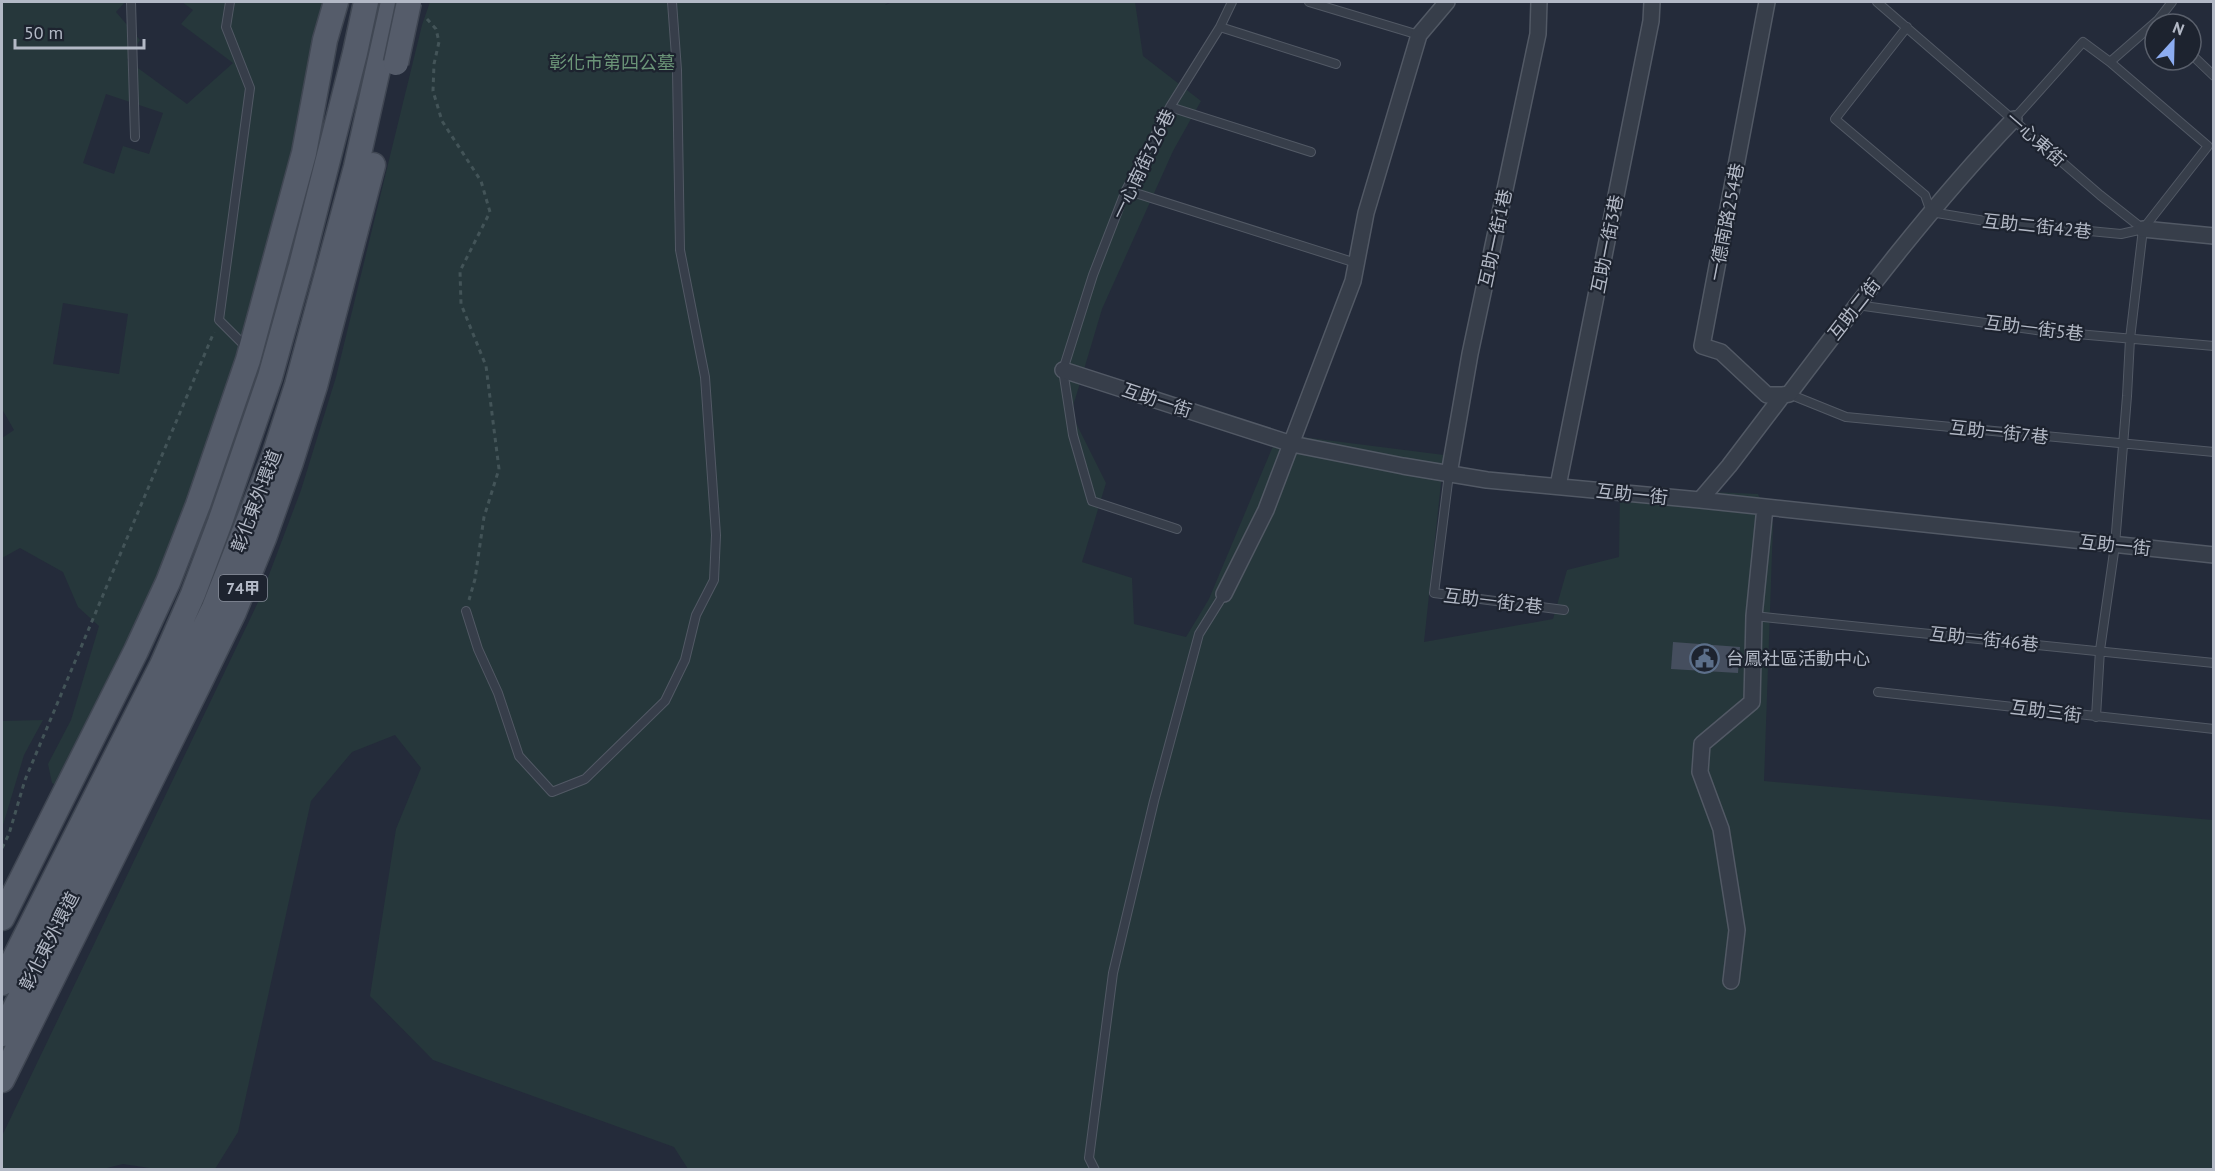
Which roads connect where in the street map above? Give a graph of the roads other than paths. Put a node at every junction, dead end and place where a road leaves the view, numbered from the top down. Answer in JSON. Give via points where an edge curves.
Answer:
{"nodes":[{"id":1,"x":131,"y":2,"type":"edge"},
{"id":2,"x":230,"y":2,"type":"edge"},
{"id":3,"x":336,"y":2,"type":"edge"},
{"id":4,"x":366,"y":2,"type":"edge"},
{"id":5,"x":393,"y":2,"type":"edge"},
{"id":6,"x":672,"y":2,"type":"edge"},
{"id":7,"x":1232,"y":2,"type":"edge"},
{"id":8,"x":1309,"y":2,"type":"edge"},
{"id":9,"x":1447,"y":2,"type":"edge"},
{"id":10,"x":1539,"y":2,"type":"edge"},
{"id":11,"x":1652,"y":2,"type":"edge"},
{"id":12,"x":1767,"y":2,"type":"edge"},
{"id":13,"x":1877,"y":2,"type":"edge"},
{"id":14,"x":414,"y":7,"type":"edge"},
{"id":15,"x":1220,"y":27,"type":"junction"},
{"id":16,"x":1907,"y":27,"type":"junction"},
{"id":17,"x":1419,"y":35,"type":"junction"},
{"id":18,"x":2143,"y":35,"type":"edge"},
{"id":19,"x":389,"y":61,"type":"junction"},
{"id":20,"x":2110,"y":62,"type":"junction"},
{"id":21,"x":1336,"y":64,"type":"dead end"},
{"id":22,"x":2203,"y":65,"type":"edge"},
{"id":23,"x":2214,"y":76,"type":"edge"},
{"id":24,"x":1170,"y":107,"type":"junction"},
{"id":25,"x":2014,"y":119,"type":"junction"},
{"id":26,"x":135,"y":136,"type":"dead end"},
{"id":27,"x":2211,"y":145,"type":"edge"},
{"id":28,"x":1311,"y":152,"type":"dead end"},
{"id":29,"x":1126,"y":190,"type":"junction"},
{"id":30,"x":1931,"y":212,"type":"junction"},
{"id":31,"x":2142,"y":229,"type":"junction"},
{"id":32,"x":2214,"y":236,"type":"edge"},
{"id":33,"x":1356,"y":263,"type":"junction"},
{"id":34,"x":1856,"y":305,"type":"junction"},
{"id":35,"x":2130,"y":339,"type":"junction"},
{"id":36,"x":2214,"y":346,"type":"edge"},
{"id":37,"x":250,"y":352,"type":"junction"},
{"id":38,"x":1063,"y":370,"type":"junction"},
{"id":39,"x":1786,"y":395,"type":"junction"},
{"id":40,"x":1292,"y":444,"type":"junction"},
{"id":41,"x":2123,"y":444,"type":"junction"},
{"id":42,"x":2214,"y":452,"type":"edge"},
{"id":43,"x":1449,"y":474,"type":"junction"},
{"id":44,"x":1558,"y":486,"type":"junction"},
{"id":45,"x":1700,"y":500,"type":"junction"},
{"id":46,"x":1765,"y":507,"type":"junction"},
{"id":47,"x":1177,"y":530,"type":"dead end"},
{"id":48,"x":2115,"y":545,"type":"junction"},
{"id":49,"x":2214,"y":555,"type":"edge"},
{"id":50,"x":1224,"y":594,"type":"joint"},
{"id":51,"x":1564,"y":610,"type":"dead end"},
{"id":52,"x":466,"y":611,"type":"road end"},
{"id":53,"x":1754,"y":616,"type":"junction"},
{"id":54,"x":2100,"y":650,"type":"junction"},
{"id":55,"x":2214,"y":663,"type":"edge"},
{"id":56,"x":1878,"y":692,"type":"dead end"},
{"id":57,"x":2096,"y":717,"type":"junction"},
{"id":58,"x":2214,"y":729,"type":"edge"},
{"id":59,"x":2,"y":918,"type":"edge"},
{"id":60,"x":1731,"y":981,"type":"dead end"},
{"id":61,"x":2,"y":983,"type":"edge"},
{"id":62,"x":2,"y":1034,"type":"edge"},
{"id":63,"x":2,"y":1080,"type":"edge"},
{"id":64,"x":1095,"y":1170,"type":"edge"}],
"edges":[{"from":1,"to":26,"type":"lane"},
{"from":2,"to":37,"type":"lane","via":[[226,27],[250,88],[219,320]]},
{"from":3,"to":37,"type":"main road","via":[[304,153]]},
{"from":4,"to":61,"type":"main road","name":"彰化東外環道","number":"74甲","via":[[301,266],[247,449],[162,665]]},
{"from":5,"to":19,"type":"main road","name":"彰化東外環道","number":"74甲"},
{"from":6,"to":52,"type":"lane","via":[[680,250],[705,377],[716,535],[714,580],[696,615],[685,660],[665,701],[585,779],[552,792],[519,756]]},
{"from":7,"to":15,"type":"lane","name":"一心南街326巷"},
{"from":8,"to":17,"type":"lane"},
{"from":9,"to":17,"type":"street"},
{"from":10,"to":43,"type":"street","name":"互助一街1巷","via":[[1538,34],[1470,354]]},
{"from":11,"to":44,"type":"street","name":"互助一街3巷"},
{"from":12,"to":39,"type":"street","name":"一德南路254巷","via":[[1702,346],[1721,352],[1767,395]]},
{"from":13,"to":16,"type":"lane","name":"一心東街"},
{"from":14,"to":19,"type":"main road","number":"74甲","bridge":true},
{"from":15,"to":21,"type":"lane"},
{"from":15,"to":24,"type":"lane","name":"一心南街326巷"},
{"from":16,"to":25,"type":"lane","name":"一心東街"},
{"from":16,"to":30,"type":"lane","via":[[1835,119],[1925,195]]},
{"from":17,"to":33,"type":"street","via":[[1366,213]]},
{"from":18,"to":20,"type":"lane"},
{"from":19,"to":62,"type":"main road","name":"彰化東外環道","number":"74甲","via":[[297,385],[274,456],[214,608]]},
{"from":19,"to":63,"type":"main road","number":"74甲","via":[[344,279],[291,462],[264,538],[209,664]]},
{"from":20,"to":25,"type":"lane","via":[[2083,42]]},
{"from":20,"to":27,"type":"lane"},
{"from":22,"to":23,"type":"lane"},
{"from":24,"to":28,"type":"lane"},
{"from":24,"to":29,"type":"lane","name":"一心南街326巷"},
{"from":25,"to":30,"type":"street","name":"互助二街"},
{"from":25,"to":31,"type":"lane","name":"一心東街"},
{"from":27,"to":31,"type":"lane"},
{"from":29,"to":33,"type":"lane"},
{"from":29,"to":38,"type":"lane","name":"一心南街326巷"},
{"from":30,"to":31,"type":"lane","name":"互助二街42巷","via":[[2121,234]]},
{"from":30,"to":34,"type":"street","name":"互助二街"},
{"from":31,"to":32,"type":"street"},
{"from":31,"to":35,"type":"lane"},
{"from":33,"to":40,"type":"street","via":[[1353,281]]},
{"from":34,"to":35,"type":"lane","name":"互助一街5巷"},
{"from":34,"to":39,"type":"street","name":"互助二街"},
{"from":35,"to":36,"type":"lane","name":"互助一街5巷"},
{"from":35,"to":41,"type":"lane"},
{"from":37,"to":59,"type":"main road","via":[[224,434],[168,582]]},
{"from":38,"to":40,"type":"street","name":"互助一街"},
{"from":38,"to":47,"type":"lane","via":[[1073,435],[1092,501]]},
{"from":39,"to":41,"type":"lane","name":"互助一街7巷","via":[[1846,417]]},
{"from":39,"to":45,"type":"street","name":"互助二街"},
{"from":40,"to":43,"type":"street","name":"互助一街"},
{"from":40,"to":50,"type":"street","via":[[1266,510]]},
{"from":41,"to":42,"type":"lane","name":"互助一街7巷"},
{"from":41,"to":48,"type":"lane"},
{"from":43,"to":44,"type":"street","name":"互助一街"},
{"from":43,"to":51,"type":"lane","name":"互助一街2巷","via":[[1434,593]]},
{"from":44,"to":45,"type":"street","name":"互助一街"},
{"from":45,"to":46,"type":"street","name":"互助一街"},
{"from":46,"to":48,"type":"street","name":"互助一街"},
{"from":46,"to":53,"type":"street"},
{"from":48,"to":49,"type":"street","name":"互助一街"},
{"from":48,"to":54,"type":"lane"},
{"from":50,"to":64,"type":"lane","via":[[1199,634],[1113,973],[1089,1158]]},
{"from":53,"to":54,"type":"lane","name":"互助一街46巷"},
{"from":53,"to":60,"type":"street","via":[[1752,702],[1702,744],[1700,771],[1721,829],[1737,930]]},
{"from":54,"to":55,"type":"lane","name":"互助一街46巷"},
{"from":54,"to":57,"type":"lane"},
{"from":56,"to":57,"type":"lane","name":"互助三街"},
{"from":57,"to":58,"type":"lane","name":"互助三街"}]}
